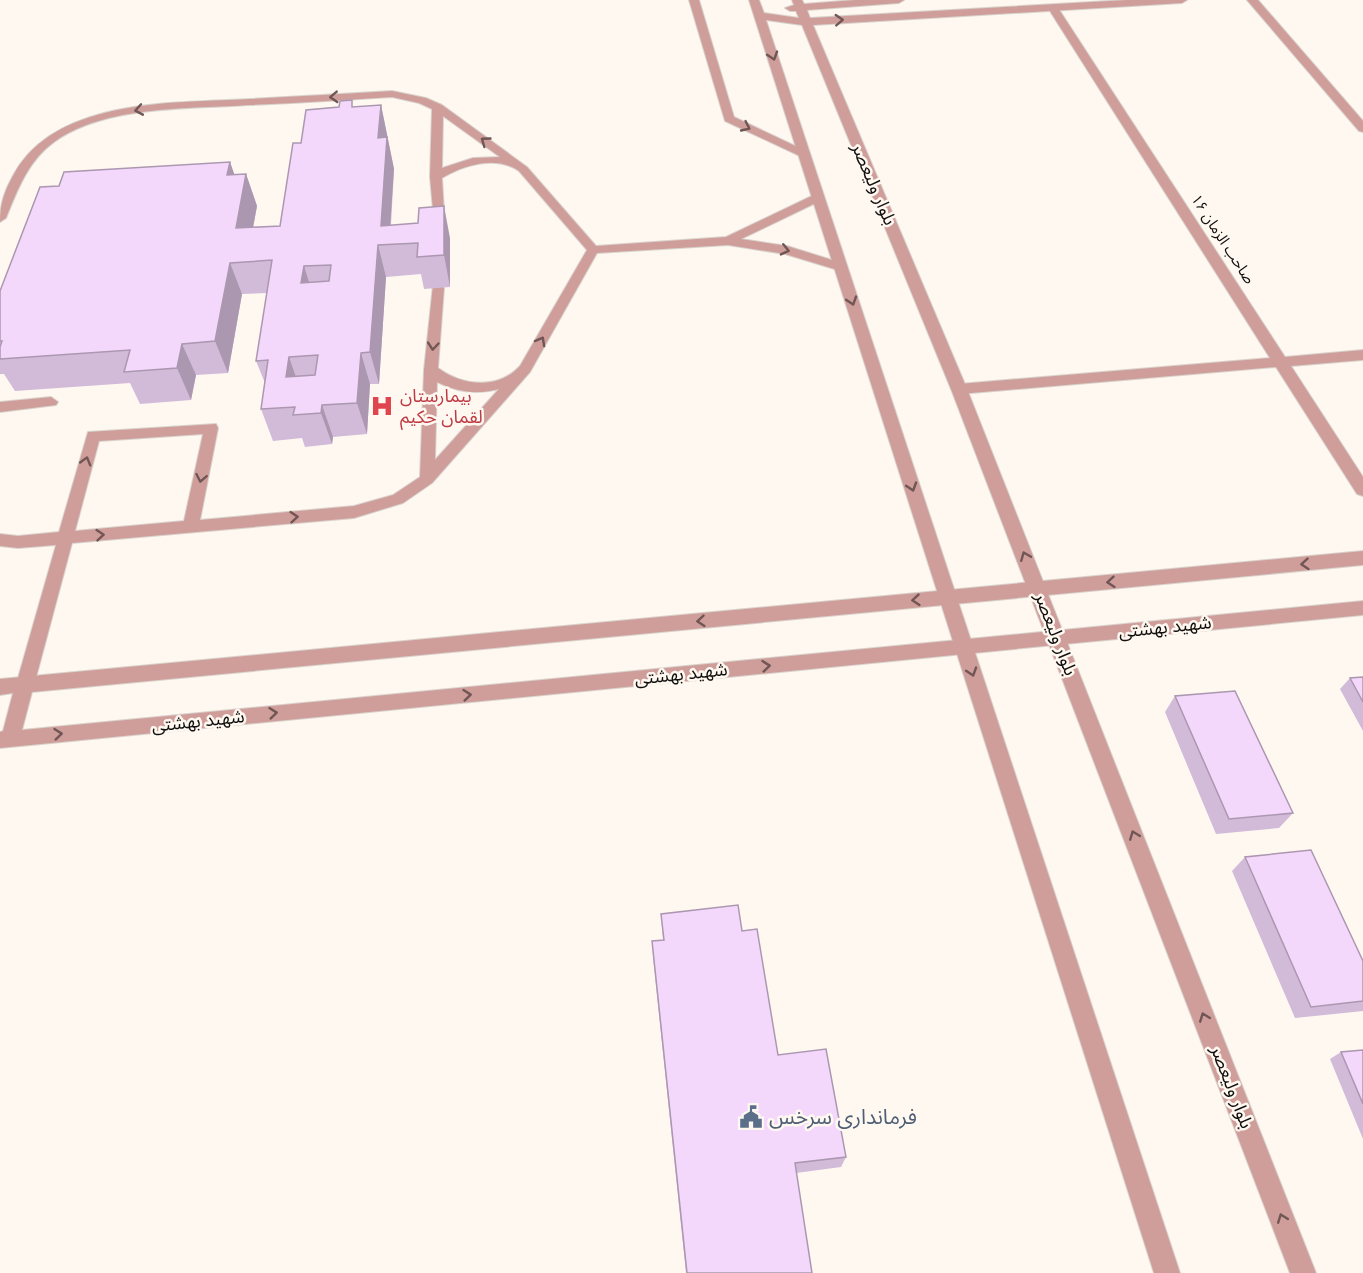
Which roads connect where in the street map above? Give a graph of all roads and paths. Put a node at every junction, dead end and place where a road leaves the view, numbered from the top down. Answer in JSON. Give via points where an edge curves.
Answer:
{"nodes":[{"id":1,"x":694,"y":0,"type":"edge"},
{"id":2,"x":899,"y":0,"type":"edge"},
{"id":3,"x":1182,"y":0,"type":"edge"},
{"id":4,"x":1252,"y":0,"type":"edge"},
{"id":5,"x":757,"y":8,"type":"edge"},
{"id":6,"x":1053,"y":8,"type":"junction"},
{"id":7,"x":801,"y":9,"type":"edge"},
{"id":8,"x":438,"y":107,"type":"junction"},
{"id":9,"x":1363,"y":128,"type":"edge"},
{"id":10,"x":804,"y":154,"type":"junction"},
{"id":11,"x":524,"y":169,"type":"junction"},
{"id":12,"x":436,"y":177,"type":"junction"},
{"id":13,"x":818,"y":197,"type":"junction"},
{"id":14,"x":0,"y":218,"type":"edge"},
{"id":15,"x":440,"y":239,"type":"edge"},
{"id":16,"x":728,"y":241,"type":"junction"},
{"id":17,"x":592,"y":250,"type":"junction"},
{"id":18,"x":841,"y":267,"type":"junction"},
{"id":19,"x":438,"y":288,"type":"edge"},
{"id":20,"x":1363,"y":355,"type":"edge"},
{"id":21,"x":1283,"y":362,"type":"junction"},
{"id":22,"x":525,"y":369,"type":"junction"},
{"id":23,"x":431,"y":370,"type":"junction"},
{"id":24,"x":959,"y":389,"type":"junction"},
{"id":25,"x":51,"y":402,"type":"edge"},
{"id":26,"x":0,"y":406,"type":"edge"},
{"id":27,"x":427,"y":479,"type":"junction"},
{"id":28,"x":1363,"y":490,"type":"edge"},
{"id":29,"x":191,"y":526,"type":"junction"},
{"id":30,"x":64,"y":538,"type":"junction"},
{"id":31,"x":0,"y":540,"type":"edge"},
{"id":32,"x":1363,"y":558,"type":"edge"},
{"id":33,"x":1038,"y":589,"type":"junction"},
{"id":34,"x":948,"y":597,"type":"junction"},
{"id":35,"x":1363,"y":608,"type":"edge"},
{"id":36,"x":1058,"y":638,"type":"junction"},
{"id":37,"x":964,"y":647,"type":"junction"},
{"id":38,"x":25,"y":685,"type":"junction"},
{"id":39,"x":0,"y":687,"type":"edge"},
{"id":40,"x":5,"y":739,"type":"edge"},
{"id":41,"x":1167,"y":1273,"type":"edge"},
{"id":42,"x":1303,"y":1273,"type":"edge"}],
"edges":[{"from":1,"to":10,"type":"lane","one_way":true,"via":[[729,119]]},
{"from":2,"to":7,"type":"street"},
{"from":3,"to":6,"type":"street"},
{"from":4,"to":9,"type":"street"},
{"from":5,"to":7,"type":"street"},
{"from":5,"to":7,"type":"street"},
{"from":5,"to":10,"type":"street","one_way":true},
{"from":7,"to":6,"type":"street","one_way":true},
{"from":6,"to":21,"type":"street","name":"صاحب الزمان ۱۶"},
{"from":7,"to":24,"type":"street","name":"بلوار ولیعصر"},
{"from":11,"to":8,"type":"lane","one_way":true},
{"from":8,"to":12,"type":"lane"},
{"from":8,"to":14,"type":"lane","one_way":true,"via":[[392,94],[144,108],[96,118],[54,138],[31,156]]},
{"from":10,"to":13,"type":"street"},
{"from":11,"to":12,"type":"lane","via":[[508,162],[479,160],[450,167]]},
{"from":11,"to":17,"type":"lane"},
{"from":12,"to":15,"type":"lane"},
{"from":13,"to":16,"type":"lane"},
{"from":13,"to":18,"type":"street"},
{"from":16,"to":17,"type":"lane"},
{"from":16,"to":18,"type":"lane","one_way":true,"via":[[787,250]]},
{"from":22,"to":17,"type":"lane","one_way":true},
{"from":18,"to":34,"type":"street","one_way":true},
{"from":19,"to":23,"type":"lane","one_way":true},
{"from":20,"to":21,"type":"street"},
{"from":21,"to":24,"type":"street"},
{"from":21,"to":28,"type":"street","name":"صاحب الزمان ۱۶"},
{"from":22,"to":23,"type":"lane","via":[[509,381],[488,388],[464,388],[444,382]]},
{"from":22,"to":27,"type":"lane"},
{"from":23,"to":27,"type":"lane"},
{"from":33,"to":24,"type":"street","name":"بلوار ولیعصر","one_way":true},
{"from":25,"to":26,"type":"lane"},
{"from":29,"to":27,"type":"lane","one_way":true,"via":[[354,512],[398,499]]},
{"from":30,"to":29,"type":"lane","one_way":true},
{"from":30,"to":29,"type":"lane","one_way":true,"via":[[93,436],[211,428]]},
{"from":30,"to":31,"type":"lane"},
{"from":30,"to":38,"type":"lane"},
{"from":32,"to":33,"type":"street","one_way":true},
{"from":33,"to":34,"type":"street"},
{"from":33,"to":36,"type":"street","name":"بلوار ولیعصر"},
{"from":34,"to":37,"type":"street"},
{"from":34,"to":38,"type":"street","one_way":true},
{"from":35,"to":36,"type":"street","name":"شهید بهشتی"},
{"from":36,"to":37,"type":"street","name":"شهید بهشتی"},
{"from":42,"to":36,"type":"street","name":"بلوار ولیعصر","one_way":true},
{"from":40,"to":37,"type":"street","name":"شهید بهشتی","one_way":true},
{"from":37,"to":41,"type":"street","one_way":true},
{"from":38,"to":39,"type":"street"},
{"from":38,"to":40,"type":"street"}]}
